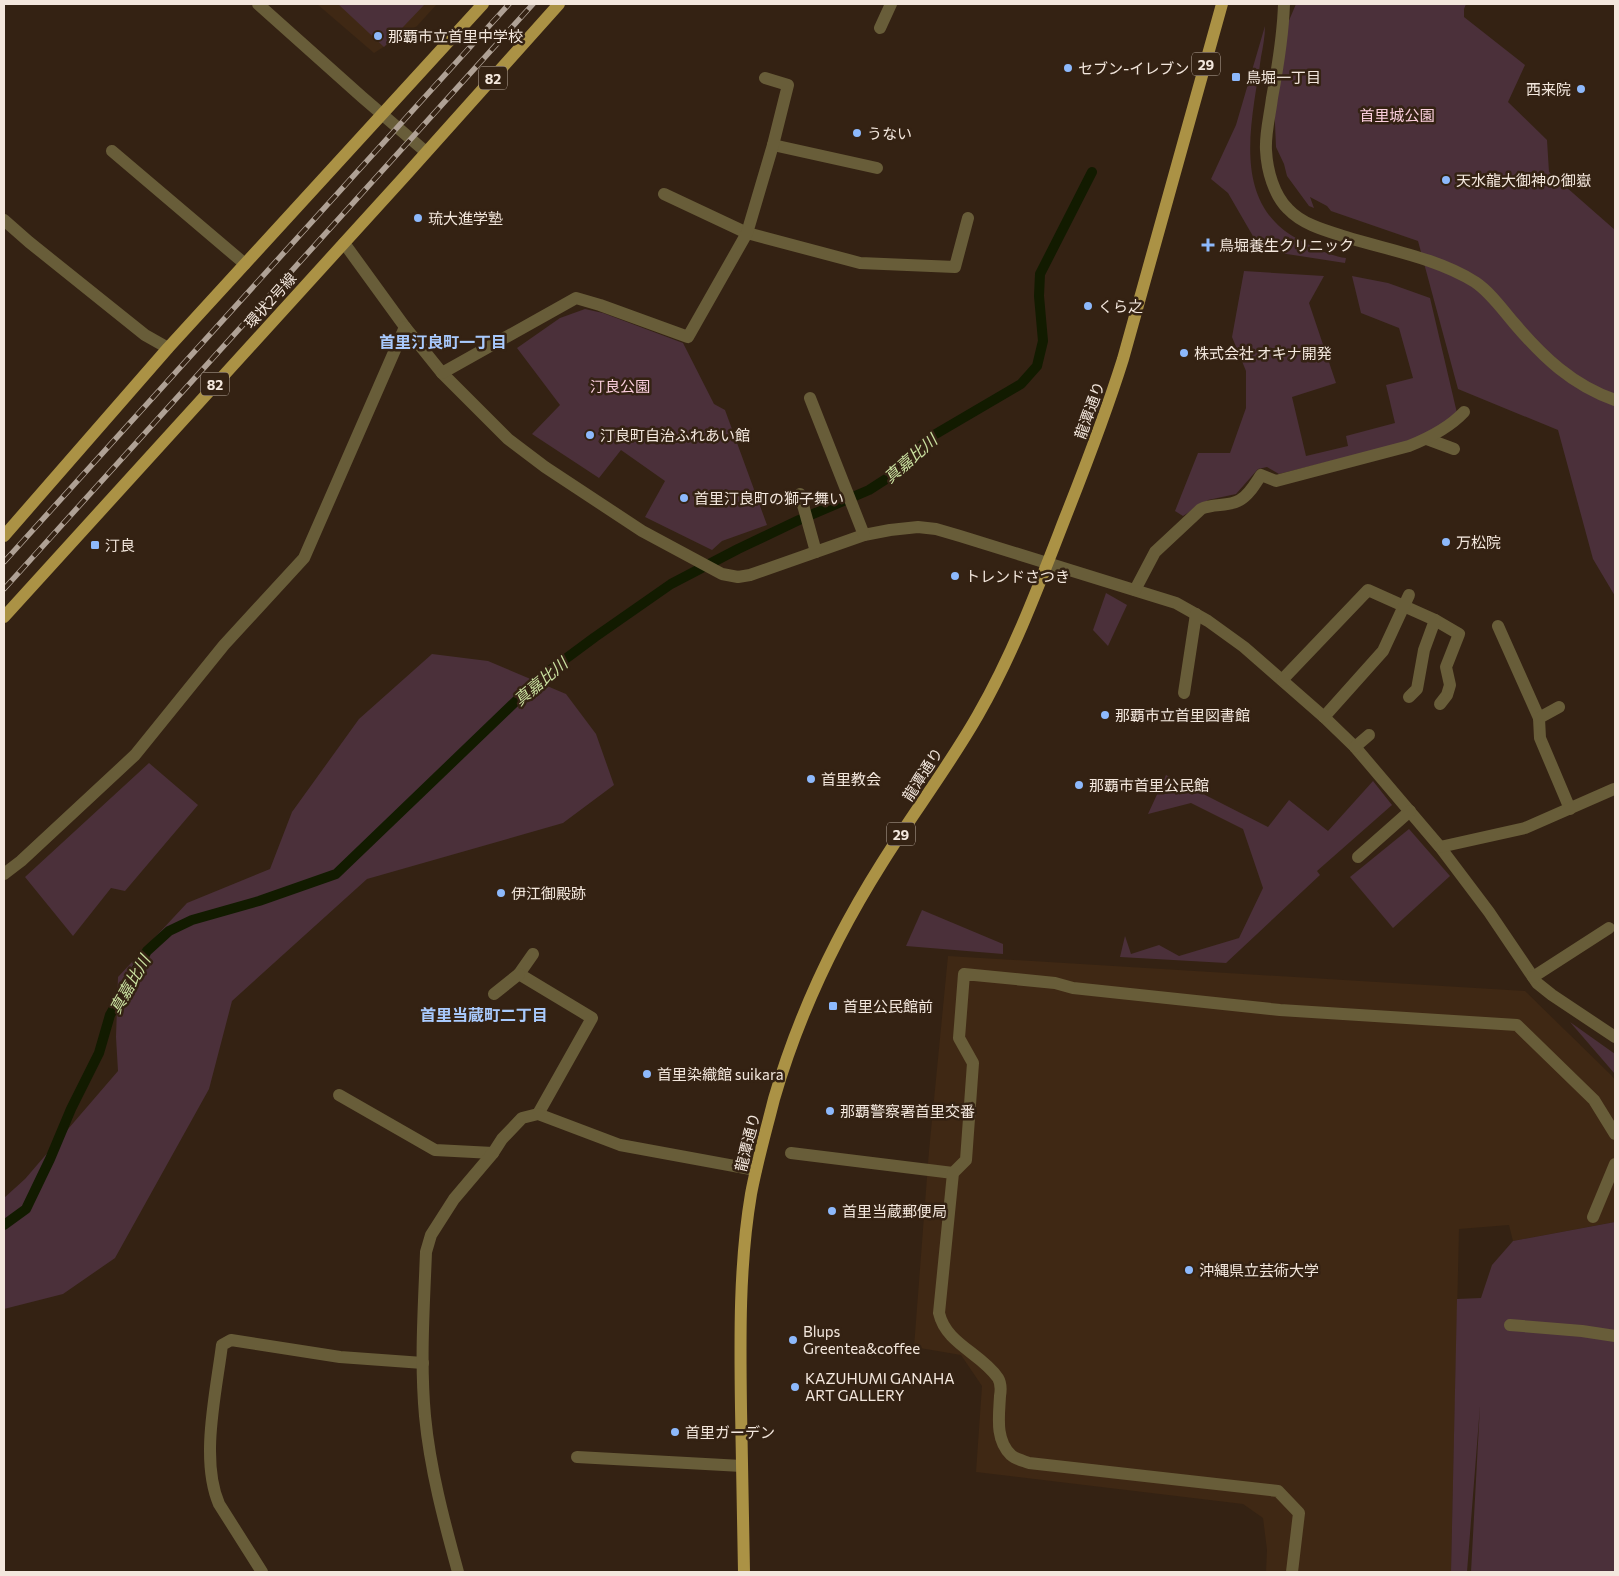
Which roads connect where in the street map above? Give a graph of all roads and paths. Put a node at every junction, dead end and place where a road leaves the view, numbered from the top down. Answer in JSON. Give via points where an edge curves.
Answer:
{"nodes":[{"id":1,"x":258,"y":4,"type":"edge"},
{"id":2,"x":483,"y":4,"type":"edge"},
{"id":3,"x":559,"y":4,"type":"edge"},
{"id":4,"x":891,"y":4,"type":"edge"},
{"id":5,"x":1222,"y":4,"type":"edge"},
{"id":6,"x":1284,"y":4,"type":"edge"},
{"id":7,"x":880,"y":28,"type":"dead end"},
{"id":8,"x":765,"y":78,"type":"dead end"},
{"id":9,"x":382,"y":114,"type":"junction"},
{"id":10,"x":773,"y":145,"type":"junction"},
{"id":11,"x":112,"y":152,"type":"dead end"},
{"id":12,"x":426,"y":152,"type":"junction"},
{"id":13,"x":877,"y":168,"type":"dead end"},
{"id":14,"x":664,"y":194,"type":"dead end"},
{"id":15,"x":968,"y":218,"type":"dead end"},
{"id":16,"x":4,"y":220,"type":"edge"},
{"id":17,"x":747,"y":233,"type":"junction"},
{"id":18,"x":344,"y":243,"type":"junction"},
{"id":19,"x":245,"y":264,"type":"junction"},
{"id":20,"x":405,"y":327,"type":"junction"},
{"id":21,"x":168,"y":348,"type":"junction"},
{"id":22,"x":442,"y":373,"type":"junction"},
{"id":23,"x":810,"y":398,"type":"dead end"},
{"id":24,"x":1615,"y":400,"type":"edge"},
{"id":25,"x":1464,"y":412,"type":"dead end"},
{"id":26,"x":1427,"y":439,"type":"junction"},
{"id":27,"x":1454,"y":449,"type":"dead end"},
{"id":28,"x":800,"y":494,"type":"dead end"},
{"id":29,"x":864,"y":535,"type":"junction"},
{"id":30,"x":4,"y":536,"type":"edge"},
{"id":31,"x":816,"y":552,"type":"junction"},
{"id":32,"x":1048,"y":563,"type":"junction"},
{"id":33,"x":1135,"y":590,"type":"junction"},
{"id":34,"x":1407,"y":601,"type":"junction"},
{"id":35,"x":1196,"y":614,"type":"junction"},
{"id":36,"x":4,"y":616,"type":"edge"},
{"id":37,"x":1435,"y":620,"type":"junction"},
{"id":38,"x":1498,"y":626,"type":"dead end"},
{"id":39,"x":1282,"y":680,"type":"junction"},
{"id":40,"x":1184,"y":694,"type":"dead end"},
{"id":41,"x":1409,"y":697,"type":"dead end"},
{"id":42,"x":1440,"y":704,"type":"dead end"},
{"id":43,"x":1559,"y":707,"type":"dead end"},
{"id":44,"x":1324,"y":717,"type":"junction"},
{"id":45,"x":1539,"y":718,"type":"junction"},
{"id":46,"x":1369,"y":735,"type":"dead end"},
{"id":47,"x":1355,"y":747,"type":"junction"},
{"id":48,"x":1614,"y":789,"type":"dead end"},
{"id":49,"x":1570,"y":809,"type":"junction"},
{"id":50,"x":1410,"y":811,"type":"junction"},
{"id":51,"x":1440,"y":846,"type":"junction"},
{"id":52,"x":1358,"y":857,"type":"dead end"},
{"id":53,"x":4,"y":874,"type":"edge"},
{"id":54,"x":1609,"y":928,"type":"dead end"},
{"id":55,"x":534,"y":954,"type":"dead end"},
{"id":56,"x":519,"y":974,"type":"junction"},
{"id":57,"x":1535,"y":980,"type":"junction"},
{"id":58,"x":494,"y":994,"type":"dead end"},
{"id":59,"x":1615,"y":1037,"type":"edge"},
{"id":60,"x":339,"y":1095,"type":"dead end"},
{"id":61,"x":538,"y":1114,"type":"junction"},
{"id":62,"x":1615,"y":1134,"type":"edge"},
{"id":63,"x":493,"y":1153,"type":"junction"},
{"id":64,"x":791,"y":1153,"type":"dead end"},
{"id":65,"x":1615,"y":1164,"type":"edge"},
{"id":66,"x":756,"y":1170,"type":"junction"},
{"id":67,"x":953,"y":1173,"type":"junction"},
{"id":68,"x":1593,"y":1217,"type":"dead end"},
{"id":69,"x":1510,"y":1324,"type":"dead end"},
{"id":70,"x":1615,"y":1336,"type":"edge"},
{"id":71,"x":423,"y":1362,"type":"junction"},
{"id":72,"x":577,"y":1457,"type":"dead end"},
{"id":73,"x":742,"y":1466,"type":"junction"},
{"id":74,"x":262,"y":1572,"type":"edge"},
{"id":75,"x":458,"y":1572,"type":"edge"},
{"id":76,"x":744,"y":1572,"type":"edge"},
{"id":77,"x":1292,"y":1572,"type":"edge"}],
"edges":[{"from":1,"to":9,"type":"street"},
{"from":2,"to":9,"type":"main road"},
{"from":3,"to":12,"type":"main road","name":"環状2号線","number":"82"},
{"from":4,"to":7,"type":"street"},
{"from":5,"to":32,"type":"main road","name":"龍潭通り","number":"29","via":[[1124,359]]},
{"from":6,"to":24,"type":"street","via":[[1281,47],[1266,135],[1273,186],[1282,202],[1298,217],[1321,229],[1429,261],[1476,283],[1562,372],[1586,388]]},
{"from":8,"to":10,"type":"street","via":[[788,85]]},
{"from":9,"to":12,"type":"street"},
{"from":9,"to":19,"type":"main road"},
{"from":10,"to":13,"type":"street"},
{"from":10,"to":17,"type":"street"},
{"from":11,"to":19,"type":"street"},
{"from":12,"to":18,"type":"main road","name":"環状2号線","number":"82"},
{"from":14,"to":17,"type":"street"},
{"from":15,"to":17,"type":"street","via":[[955,267],[860,263]]},
{"from":16,"to":21,"type":"street","via":[[145,334]]},
{"from":17,"to":22,"type":"street","via":[[688,337],[576,298]]},
{"from":18,"to":20,"type":"street"},
{"from":18,"to":36,"type":"main road","name":"環状2号線","number":"82"},
{"from":19,"to":21,"type":"main road"},
{"from":20,"to":22,"type":"street"},
{"from":20,"to":53,"type":"street","via":[[304,558],[224,645],[135,755]]},
{"from":21,"to":30,"type":"main road"},
{"from":22,"to":31,"type":"street","via":[[508,439],[545,467],[642,532],[722,574],[738,577]]},
{"from":23,"to":29,"type":"street"},
{"from":25,"to":26,"type":"street"},
{"from":26,"to":27,"type":"street"},
{"from":26,"to":33,"type":"street","via":[[1276,481],[1261,476],[1240,500],[1201,509],[1155,552]]},
{"from":28,"to":31,"type":"street"},
{"from":29,"to":31,"type":"street"},
{"from":29,"to":32,"type":"street","via":[[918,527],[936,529]]},
{"from":32,"to":33,"type":"street"},
{"from":32,"to":66,"type":"main road","name":"龍潭通り","number":"29","via":[[1014,644],[978,715],[882,863],[814,990],[775,1097]]},
{"from":33,"to":35,"type":"street","via":[[1176,603]]},
{"from":34,"to":37,"type":"street"},
{"from":34,"to":39,"type":"street","via":[[1368,590]]},
{"from":34,"to":44,"type":"street","via":[[1383,652]]},
{"from":35,"to":39,"type":"street","via":[[1244,647]]},
{"from":35,"to":40,"type":"street"},
{"from":37,"to":41,"type":"street","via":[[1424,650],[1417,689]]},
{"from":37,"to":42,"type":"street","via":[[1459,634],[1446,668],[1450,685]]},
{"from":38,"to":45,"type":"street"},
{"from":39,"to":44,"type":"street"},
{"from":43,"to":45,"type":"street"},
{"from":44,"to":47,"type":"street"},
{"from":45,"to":49,"type":"street","via":[[1540,738]]},
{"from":46,"to":47,"type":"street"},
{"from":47,"to":50,"type":"street"},
{"from":48,"to":49,"type":"street"},
{"from":49,"to":51,"type":"street","via":[[1525,828]]},
{"from":50,"to":51,"type":"street"},
{"from":50,"to":52,"type":"street"},
{"from":51,"to":57,"type":"street"},
{"from":54,"to":57,"type":"street"},
{"from":55,"to":56,"type":"street"},
{"from":56,"to":58,"type":"street"},
{"from":56,"to":61,"type":"street","via":[[592,1018]]},
{"from":57,"to":59,"type":"street"},
{"from":60,"to":63,"type":"street","via":[[435,1150]]},
{"from":61,"to":63,"type":"street","via":[[522,1118]]},
{"from":61,"to":66,"type":"street","via":[[620,1145]]},
{"from":62,"to":67,"type":"street","via":[[1594,1100],[1517,1025],[1280,1010],[964,974],[959,1038],[973,1063],[966,1160]]},
{"from":63,"to":71,"type":"street","via":[[454,1200],[431,1235],[426,1252]]},
{"from":64,"to":67,"type":"street"},
{"from":65,"to":68,"type":"street"},
{"from":66,"to":73,"type":"main road","name":"龍潭通り","number":"29","via":[[748,1221],[741,1317]]},
{"from":67,"to":77,"type":"street","via":[[938,1313],[948,1334],[999,1380],[998,1425],[1002,1442],[1012,1456],[1029,1463],[1278,1491],[1299,1513]]},
{"from":69,"to":70,"type":"street"},
{"from":71,"to":74,"type":"street","via":[[340,1357],[231,1340],[222,1345],[210,1442],[211,1478],[219,1504]]},
{"from":71,"to":75,"type":"street","via":[[427,1439],[439,1503]]},
{"from":72,"to":73,"type":"street"},
{"from":73,"to":76,"type":"main road","name":"龍潭通り","number":"29"}]}
